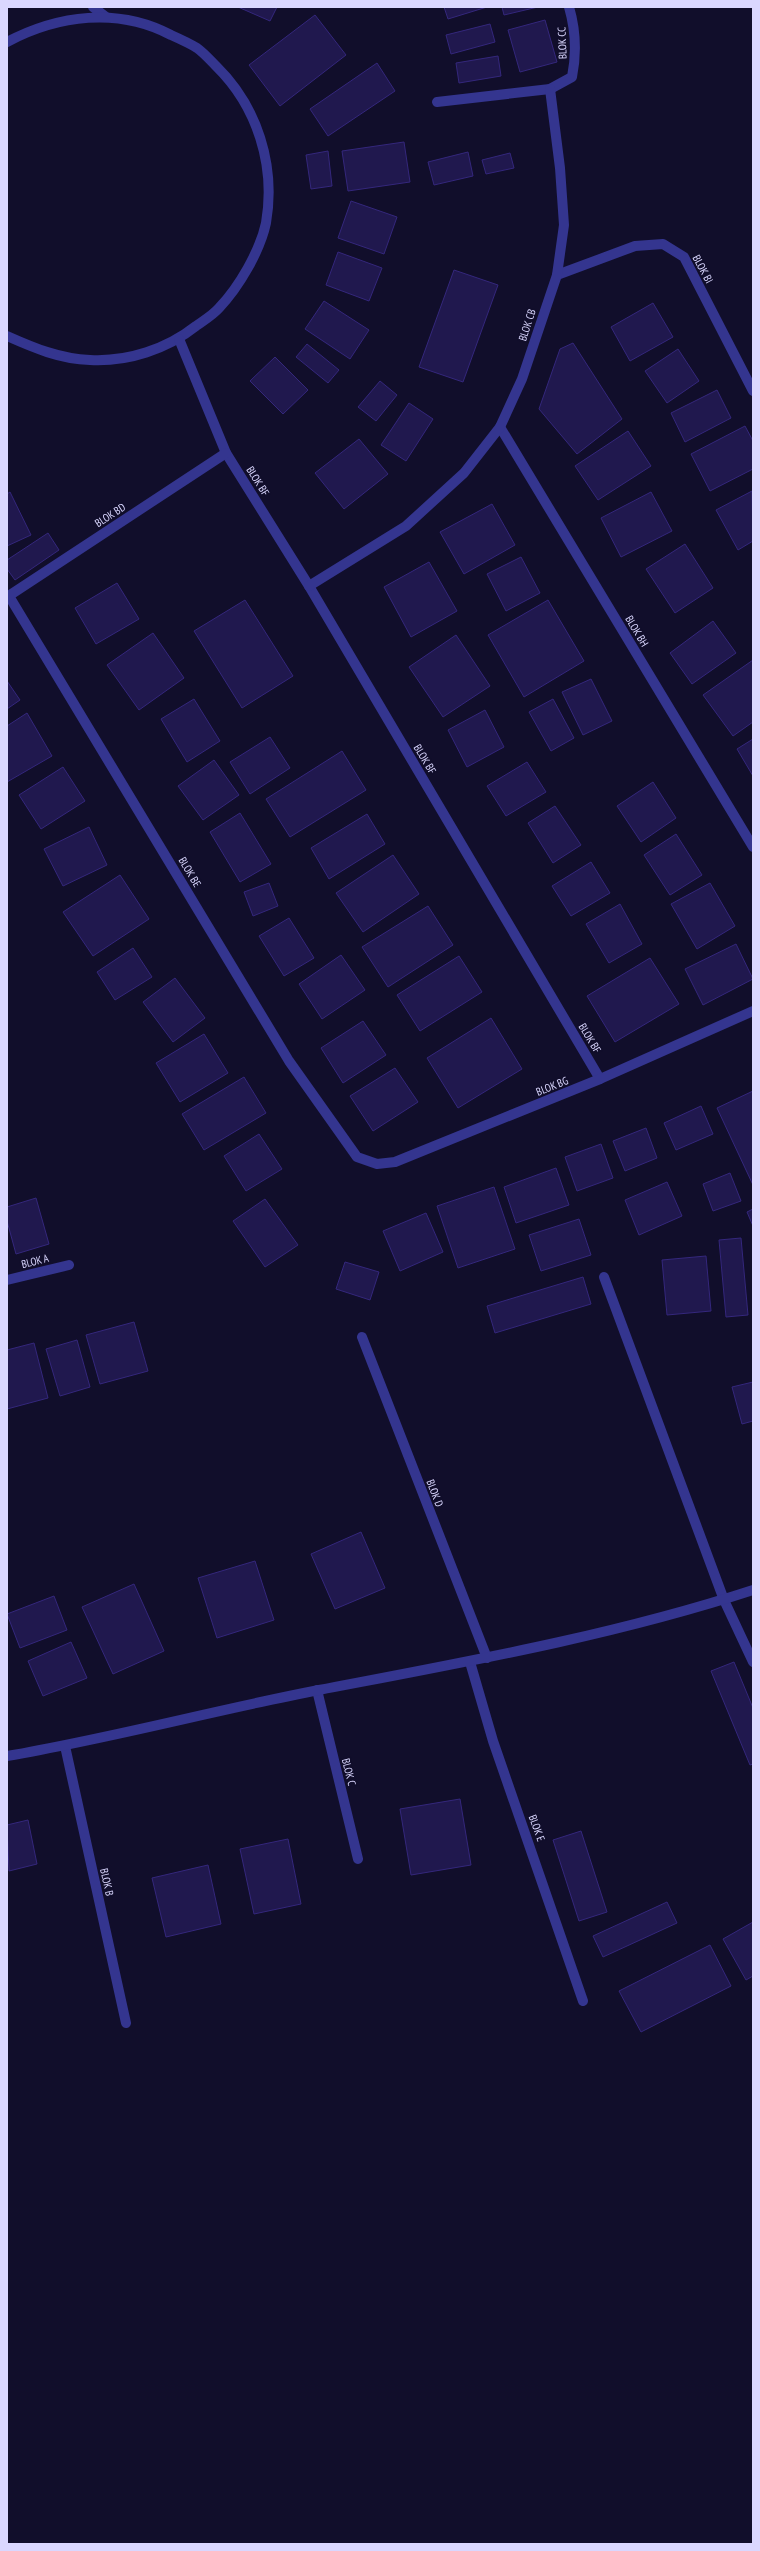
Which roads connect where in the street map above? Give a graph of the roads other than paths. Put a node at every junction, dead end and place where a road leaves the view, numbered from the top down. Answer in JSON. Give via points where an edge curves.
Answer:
{"nodes":[{"id":1,"x":93,"y":7,"type":"edge"},
{"id":2,"x":569,"y":7,"type":"edge"},
{"id":3,"x":106,"y":17,"type":"junction"},
{"id":4,"x":7,"y":42,"type":"edge"},
{"id":5,"x":550,"y":89,"type":"junction"},
{"id":6,"x":437,"y":102,"type":"dead end"},
{"id":7,"x":557,"y":275,"type":"junction"},
{"id":8,"x":7,"y":336,"type":"edge"},
{"id":9,"x":179,"y":339,"type":"junction"},
{"id":10,"x":753,"y":391,"type":"edge"},
{"id":11,"x":500,"y":427,"type":"junction"},
{"id":12,"x":226,"y":453,"type":"junction"},
{"id":13,"x":309,"y":586,"type":"junction"},
{"id":14,"x":8,"y":596,"type":"edge"},
{"id":15,"x":753,"y":847,"type":"edge"},
{"id":16,"x":753,"y":1011,"type":"edge"},
{"id":17,"x":600,"y":1079,"type":"junction"},
{"id":18,"x":357,"y":1157,"type":"joint"},
{"id":19,"x":69,"y":1265,"type":"dead end"},
{"id":20,"x":604,"y":1277,"type":"dead end"},
{"id":21,"x":7,"y":1280,"type":"edge"},
{"id":22,"x":362,"y":1338,"type":"dead end"},
{"id":23,"x":753,"y":1590,"type":"edge"},
{"id":24,"x":724,"y":1600,"type":"junction"},
{"id":25,"x":487,"y":1658,"type":"junction"},
{"id":26,"x":470,"y":1662,"type":"junction"},
{"id":27,"x":753,"y":1662,"type":"edge"},
{"id":28,"x":317,"y":1690,"type":"junction"},
{"id":29,"x":65,"y":1746,"type":"junction"},
{"id":30,"x":7,"y":1756,"type":"edge"},
{"id":31,"x":358,"y":1859,"type":"dead end"},
{"id":32,"x":583,"y":2001,"type":"dead end"},
{"id":33,"x":126,"y":2023,"type":"dead end"}],
"edges":[{"from":1,"to":3,"type":"street"},
{"from":2,"to":5,"type":"street","name":"BLOK CC","via":[[577,53],[572,77]]},
{"from":3,"to":4,"type":"street","via":[[67,19],[31,29]]},
{"from":3,"to":9,"type":"street","via":[[154,26],[198,49],[233,83],[258,126],[268,174],[266,223],[248,270],[218,309]]},
{"from":5,"to":6,"type":"street"},
{"from":5,"to":7,"type":"street","name":"BLOK CB","via":[[564,225]]},
{"from":7,"to":10,"type":"street","name":"BLOK BI","via":[[635,246],[663,244],[684,257]]},
{"from":7,"to":11,"type":"street","name":"BLOK CB","via":[[522,379]]},
{"from":8,"to":9,"type":"street","via":[[46,353],[91,360],[136,356]]},
{"from":9,"to":12,"type":"street","name":"BLOK BF"},
{"from":11,"to":13,"type":"street","name":"BLOK CB","via":[[464,473],[406,526]]},
{"from":11,"to":15,"type":"street","name":"BLOK BH"},
{"from":12,"to":13,"type":"street","name":"BLOK BF"},
{"from":12,"to":14,"type":"street","name":"BLOK BD"},
{"from":13,"to":17,"type":"street","name":"BLOK BF"},
{"from":14,"to":18,"type":"street","name":"BLOK BE","via":[[289,1061]]},
{"from":16,"to":17,"type":"street","name":"BLOK BG"},
{"from":17,"to":18,"type":"street","name":"BLOK BG","via":[[394,1162],[377,1164]]},
{"from":19,"to":21,"type":"street","name":"BLOK A"},
{"from":20,"to":24,"type":"street"},
{"from":22,"to":25,"type":"street","name":"BLOK D"},
{"from":23,"to":24,"type":"street"},
{"from":24,"to":25,"type":"street","via":[[700,1608]]},
{"from":24,"to":27,"type":"street"},
{"from":25,"to":26,"type":"street"},
{"from":26,"to":28,"type":"street"},
{"from":26,"to":32,"type":"street","name":"BLOK E","via":[[493,1741]]},
{"from":28,"to":29,"type":"street"},
{"from":28,"to":31,"type":"street","name":"BLOK C"},
{"from":29,"to":30,"type":"street"},
{"from":29,"to":33,"type":"street","name":"BLOK B"}]}
